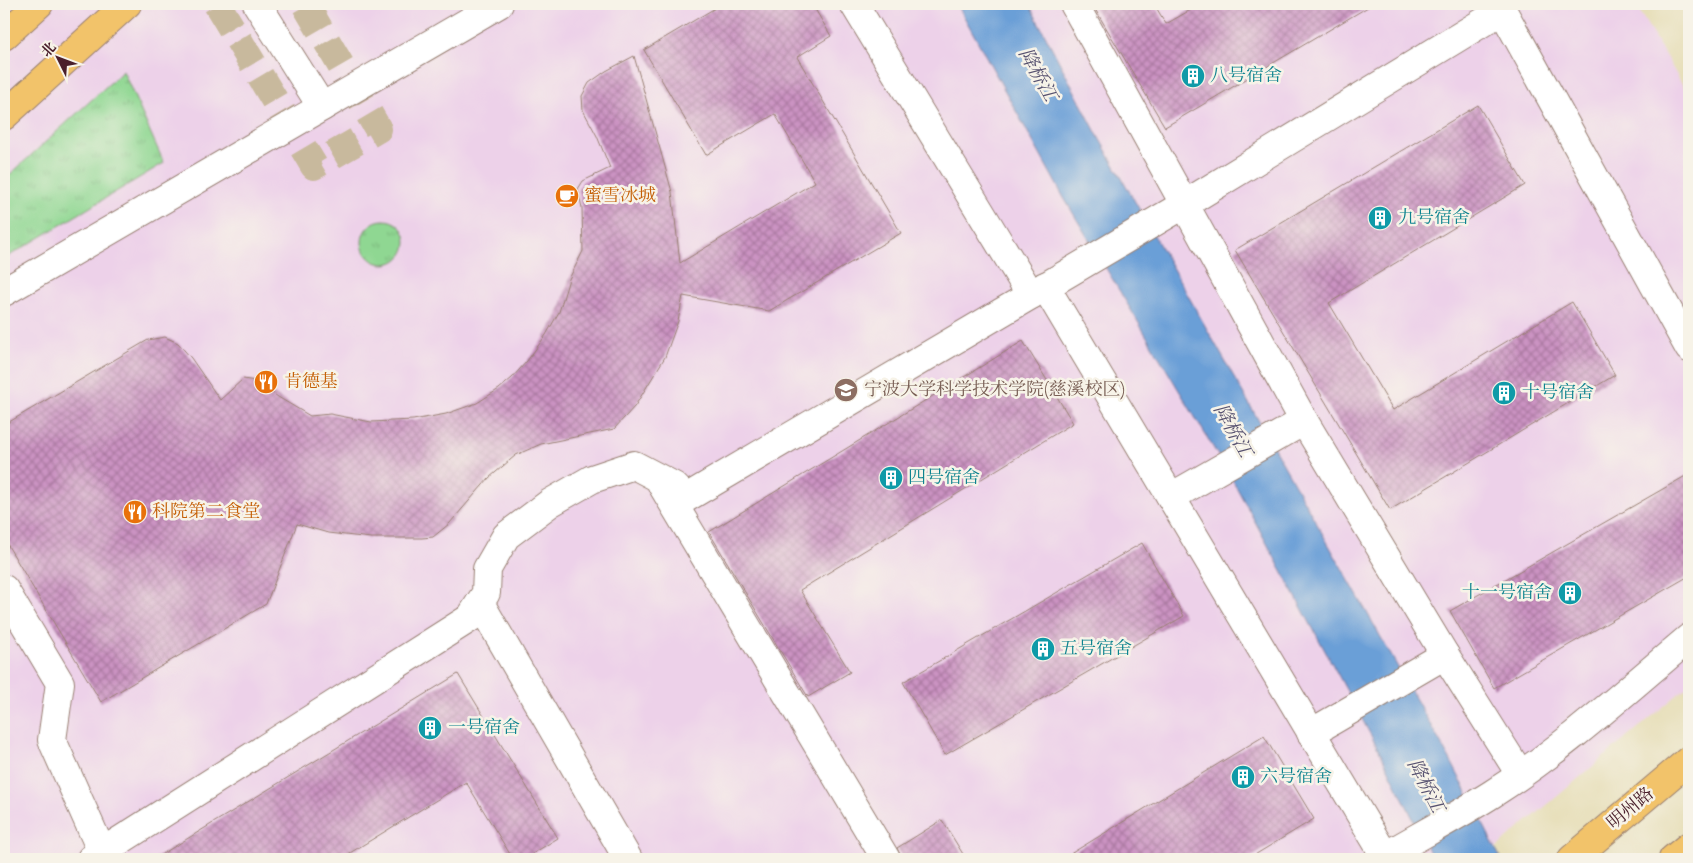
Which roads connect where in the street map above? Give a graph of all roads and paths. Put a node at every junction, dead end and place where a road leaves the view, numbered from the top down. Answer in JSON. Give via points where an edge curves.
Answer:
{"nodes":[{"id":1,"x":39,"y":4,"type":"edge"},
{"id":2,"x":127,"y":4,"type":"edge"},
{"id":3,"x":258,"y":4,"type":"edge"},
{"id":4,"x":499,"y":4,"type":"edge"},
{"id":5,"x":854,"y":4,"type":"edge"},
{"id":6,"x":1074,"y":4,"type":"edge"},
{"id":7,"x":1501,"y":7,"type":"edge"},
{"id":8,"x":4,"y":36,"type":"edge"},
{"id":9,"x":322,"y":107,"type":"junction"},
{"id":10,"x":4,"y":116,"type":"edge"},
{"id":11,"x":1185,"y":204,"type":"junction"},
{"id":12,"x":1038,"y":290,"type":"junction"},
{"id":13,"x":4,"y":292,"type":"edge"},
{"id":14,"x":1689,"y":348,"type":"edge"},
{"id":15,"x":1304,"y":421,"type":"junction"},
{"id":16,"x":658,"y":477,"type":"junction"},
{"id":17,"x":1171,"y":497,"type":"junction"},
{"id":18,"x":4,"y":589,"type":"edge"},
{"id":19,"x":480,"y":602,"type":"junction"},
{"id":20,"x":1689,"y":638,"type":"edge"},
{"id":21,"x":1445,"y":655,"type":"junction"},
{"id":22,"x":1311,"y":733,"type":"junction"},
{"id":23,"x":1689,"y":760,"type":"edge"},
{"id":24,"x":1520,"y":774,"type":"junction"},
{"id":25,"x":1689,"y":846,"type":"edge"},
{"id":26,"x":99,"y":857,"type":"edge"},
{"id":27,"x":1382,"y":858,"type":"edge"},
{"id":28,"x":628,"y":859,"type":"edge"},
{"id":29,"x":886,"y":859,"type":"edge"},
{"id":30,"x":1572,"y":859,"type":"edge"},
{"id":31,"x":1673,"y":859,"type":"edge"}],
"edges":[{"from":1,"to":8,"type":"main road"},
{"from":2,"to":10,"type":"main road"},
{"from":3,"to":9,"type":"street"},
{"from":4,"to":9,"type":"street"},
{"from":5,"to":12,"type":"street"},
{"from":6,"to":11,"type":"street"},
{"from":7,"to":11,"type":"street"},
{"from":7,"to":14,"type":"street"},
{"from":9,"to":13,"type":"street"},
{"from":11,"to":12,"type":"street"},
{"from":11,"to":15,"type":"street"},
{"from":12,"to":16,"type":"street","via":[[686,498]]},
{"from":12,"to":17,"type":"street"},
{"from":15,"to":17,"type":"street"},
{"from":15,"to":21,"type":"street"},
{"from":16,"to":19,"type":"street","via":[[634,465],[592,479],[550,503],[506,536],[487,569],[486,593]]},
{"from":16,"to":29,"type":"street"},
{"from":17,"to":22,"type":"street"},
{"from":18,"to":26,"type":"street","via":[[60,683],[52,740]]},
{"from":19,"to":26,"type":"street","via":[[470,618]]},
{"from":19,"to":28,"type":"street"},
{"from":20,"to":24,"type":"street","via":[[1580,730]]},
{"from":21,"to":22,"type":"street"},
{"from":21,"to":24,"type":"street"},
{"from":22,"to":27,"type":"street"},
{"from":23,"to":30,"type":"main road","name":"明州路"},
{"from":24,"to":27,"type":"street","via":[[1492,794]]},
{"from":25,"to":31,"type":"main road"}]}
